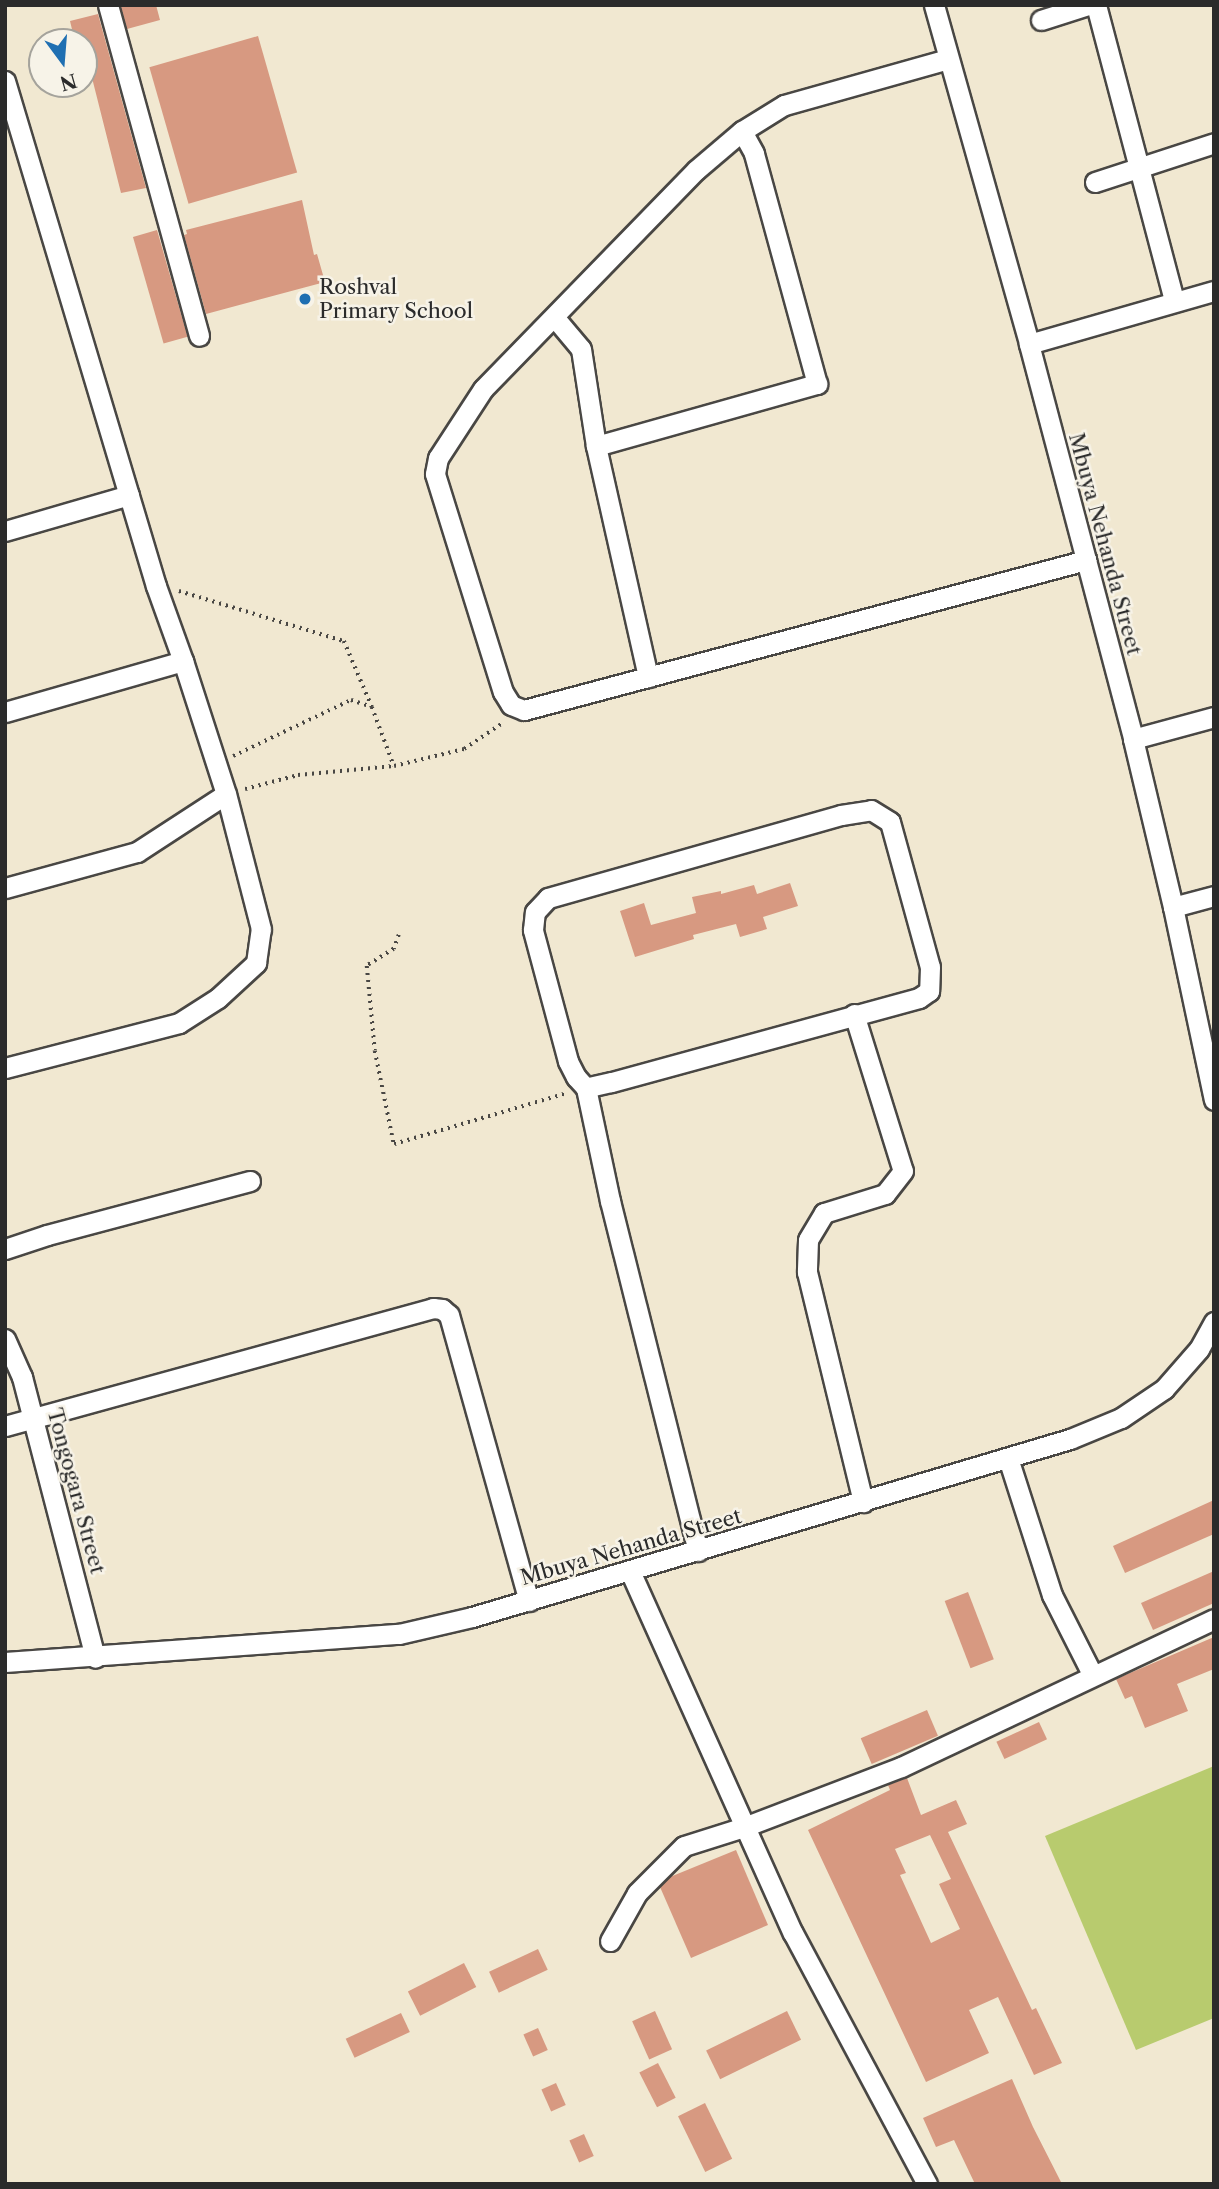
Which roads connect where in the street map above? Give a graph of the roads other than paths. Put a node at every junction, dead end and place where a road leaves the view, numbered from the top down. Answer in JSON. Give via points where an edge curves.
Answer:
{"nodes":[{"id":1,"x":108,"y":5,"type":"edge"},
{"id":2,"x":934,"y":5,"type":"edge"},
{"id":3,"x":1087,"y":5,"type":"edge"},
{"id":4,"x":1096,"y":5,"type":"edge"},
{"id":5,"x":1041,"y":20,"type":"dead end"},
{"id":6,"x":948,"y":59,"type":"junction"},
{"id":7,"x":5,"y":81,"type":"edge"},
{"id":8,"x":742,"y":131,"type":"junction"},
{"id":9,"x":1214,"y":143,"type":"edge"},
{"id":10,"x":1138,"y":166,"type":"junction"},
{"id":11,"x":1095,"y":182,"type":"dead end"},
{"id":12,"x":1214,"y":291,"type":"edge"},
{"id":13,"x":1174,"y":301,"type":"junction"},
{"id":14,"x":555,"y":318,"type":"junction"},
{"id":15,"x":199,"y":336,"type":"dead end"},
{"id":16,"x":1029,"y":344,"type":"junction"},
{"id":17,"x":596,"y":446,"type":"junction"},
{"id":18,"x":129,"y":495,"type":"junction"},
{"id":19,"x":5,"y":531,"type":"edge"},
{"id":20,"x":1086,"y":560,"type":"junction"},
{"id":21,"x":183,"y":661,"type":"junction"},
{"id":22,"x":648,"y":677,"type":"junction"},
{"id":23,"x":5,"y":712,"type":"edge"},
{"id":24,"x":1214,"y":717,"type":"edge"},
{"id":25,"x":1133,"y":739,"type":"junction"},
{"id":26,"x":226,"y":794,"type":"junction"},
{"id":27,"x":5,"y":888,"type":"edge"},
{"id":28,"x":1214,"y":897,"type":"edge"},
{"id":29,"x":1173,"y":907,"type":"junction"},
{"id":30,"x":854,"y":1014,"type":"junction"},
{"id":31,"x":5,"y":1068,"type":"edge"},
{"id":32,"x":1213,"y":1087,"type":"edge"},
{"id":33,"x":586,"y":1088,"type":"junction"},
{"id":34,"x":250,"y":1181,"type":"dead end"},
{"id":35,"x":5,"y":1249,"type":"edge"},
{"id":36,"x":1214,"y":1322,"type":"edge"},
{"id":37,"x":5,"y":1339,"type":"edge"},
{"id":38,"x":32,"y":1419,"type":"junction"},
{"id":39,"x":5,"y":1426,"type":"edge"},
{"id":40,"x":1008,"y":1458,"type":"junction"},
{"id":41,"x":863,"y":1502,"type":"junction"},
{"id":42,"x":698,"y":1551,"type":"junction"},
{"id":43,"x":630,"y":1571,"type":"junction"},
{"id":44,"x":528,"y":1601,"type":"junction"},
{"id":45,"x":1214,"y":1619,"type":"edge"},
{"id":46,"x":95,"y":1658,"type":"junction"},
{"id":47,"x":5,"y":1662,"type":"edge"},
{"id":48,"x":1092,"y":1674,"type":"junction"},
{"id":49,"x":744,"y":1827,"type":"junction"},
{"id":50,"x":610,"y":1941,"type":"dead end"},
{"id":51,"x":927,"y":2184,"type":"edge"}],
"edges":[{"from":1,"to":15,"type":"street"},
{"from":2,"to":6,"type":"street","name":"Mbuya Nehanda Street"},
{"from":3,"to":5,"type":"street"},
{"from":4,"to":10,"type":"street"},
{"from":6,"to":8,"type":"street","via":[[783,105]]},
{"from":6,"to":16,"type":"street","name":"Mbuya Nehanda Street"},
{"from":7,"to":18,"type":"street"},
{"from":8,"to":14,"type":"street","via":[[695,170]]},
{"from":8,"to":17,"type":"street","via":[[754,153],[817,384]]},
{"from":9,"to":10,"type":"street"},
{"from":10,"to":11,"type":"street"},
{"from":10,"to":13,"type":"street"},
{"from":12,"to":13,"type":"street"},
{"from":13,"to":16,"type":"street"},
{"from":14,"to":17,"type":"street","via":[[581,349]]},
{"from":14,"to":22,"type":"street","via":[[483,389],[438,458],[435,474],[503,692],[511,705],[524,710]]},
{"from":16,"to":20,"type":"street","name":"Mbuya Nehanda Street"},
{"from":17,"to":22,"type":"street"},
{"from":18,"to":19,"type":"street"},
{"from":18,"to":21,"type":"street"},
{"from":20,"to":22,"type":"street"},
{"from":20,"to":25,"type":"street","name":"Mbuya Nehanda Street"},
{"from":21,"to":23,"type":"street"},
{"from":21,"to":26,"type":"street"},
{"from":24,"to":25,"type":"street"},
{"from":25,"to":29,"type":"street","name":"Mbuya Nehanda Street"},
{"from":26,"to":27,"type":"street","via":[[137,852]]},
{"from":26,"to":31,"type":"street","via":[[261,929],[256,963],[218,998],[179,1023]]},
{"from":28,"to":29,"type":"street"},
{"from":29,"to":32,"type":"street","name":"Mbuya Nehanda Street"},
{"from":30,"to":33,"type":"street"},
{"from":30,"to":33,"type":"street","via":[[919,998],[929,991],[930,967],[890,822],[871,810],[548,898],[535,912],[533,930],[568,1061]]},
{"from":30,"to":41,"type":"street","via":[[903,1171],[885,1194],[824,1213],[808,1240],[807,1272]]},
{"from":33,"to":42,"type":"street"},
{"from":34,"to":35,"type":"street"},
{"from":36,"to":40,"type":"street","name":"Mbuya Nehanda Street","via":[[1199,1349],[1164,1389],[1121,1418]]},
{"from":37,"to":38,"type":"street","name":"Tongogara Street","via":[[22,1377]]},
{"from":38,"to":39,"type":"street"},
{"from":38,"to":44,"type":"street","via":[[442,1308],[449,1315]]},
{"from":38,"to":46,"type":"street","name":"Tongogara Street"},
{"from":40,"to":41,"type":"street","name":"Mbuya Nehanda Street"},
{"from":40,"to":48,"type":"street","via":[[1052,1595]]},
{"from":41,"to":42,"type":"street","name":"Mbuya Nehanda Street"},
{"from":42,"to":43,"type":"street","name":"Mbuya Nehanda Street"},
{"from":43,"to":44,"type":"street","name":"Mbuya Nehanda Street"},
{"from":43,"to":49,"type":"street"},
{"from":44,"to":46,"type":"street","name":"Mbuya Nehanda Street","via":[[400,1634]]},
{"from":45,"to":48,"type":"street"},
{"from":46,"to":47,"type":"street","name":"Mbuya Nehanda Street"},
{"from":48,"to":49,"type":"street","via":[[901,1767]]},
{"from":49,"to":50,"type":"street","via":[[684,1846],[637,1893]]},
{"from":49,"to":51,"type":"street","via":[[793,1933]]}]}
